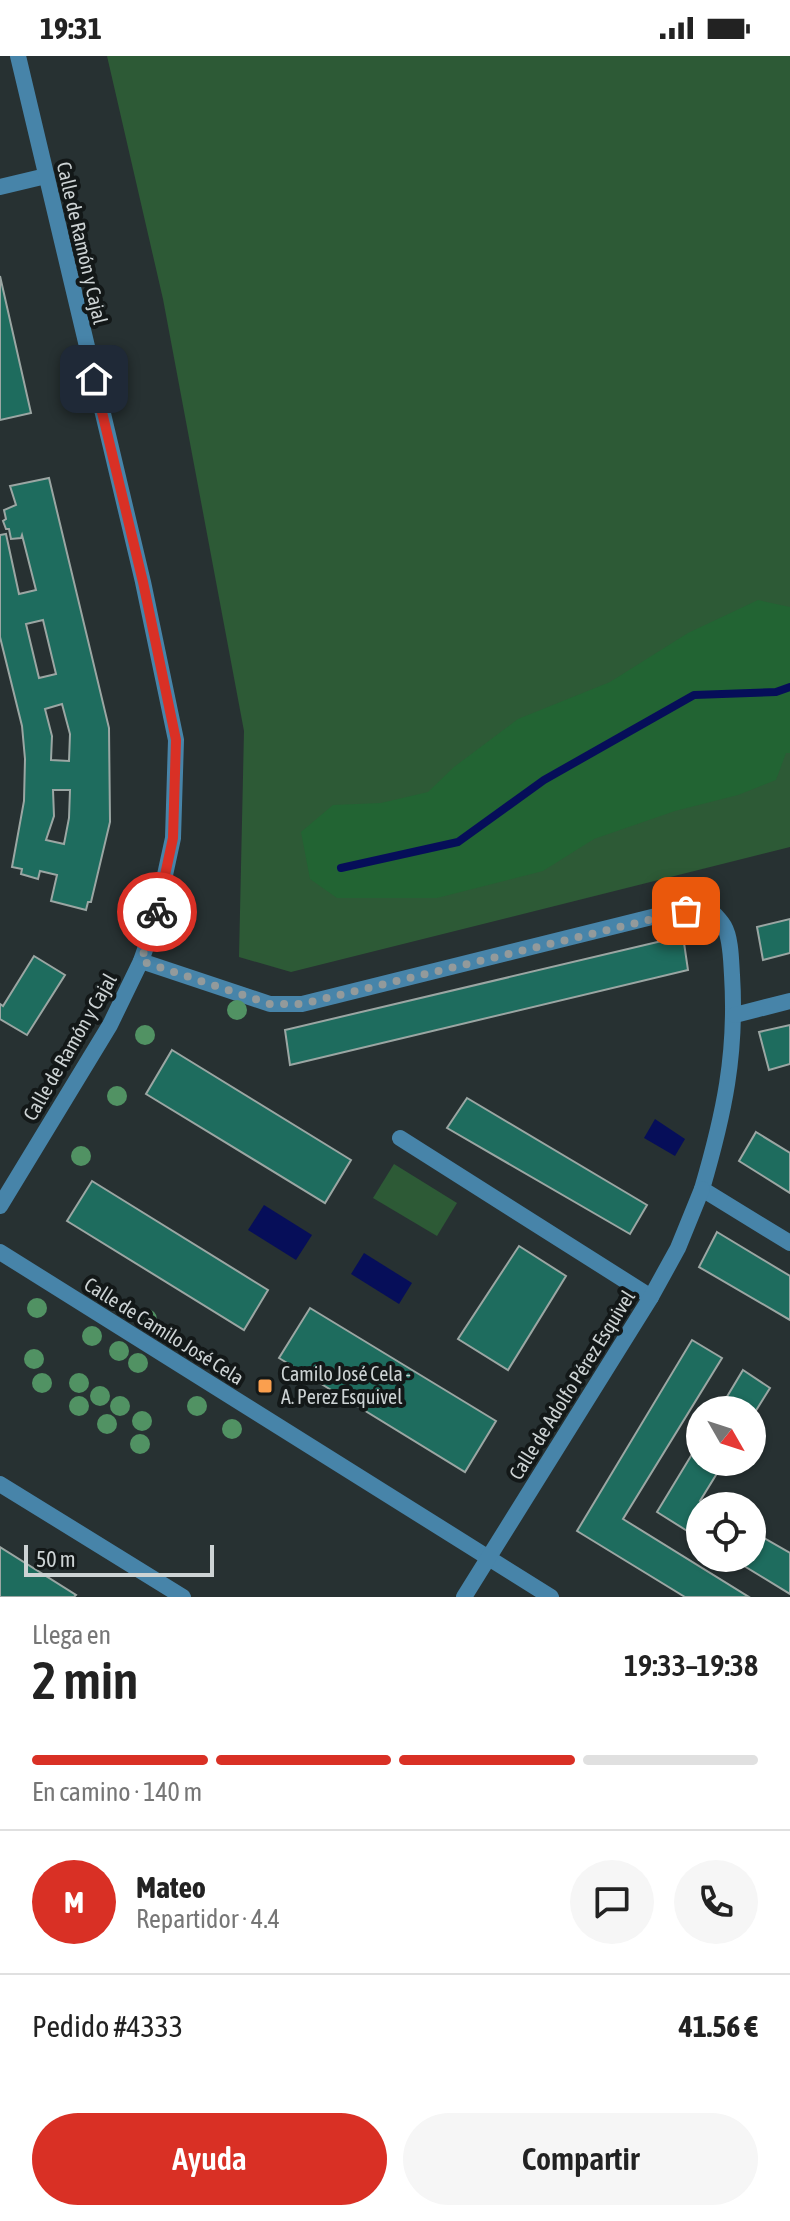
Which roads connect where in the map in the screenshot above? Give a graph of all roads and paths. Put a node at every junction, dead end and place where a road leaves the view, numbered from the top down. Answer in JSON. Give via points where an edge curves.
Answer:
{"nodes":[{"id":1,"x":18,"y":56,"type":"edge"},
{"id":2,"x":46,"y":176,"type":"junction"},
{"id":3,"x":0,"y":187,"type":"edge"},
{"id":4,"x":141,"y":961,"type":"junction"},
{"id":5,"x":790,"y":1001,"type":"edge"},
{"id":6,"x":735,"y":1015,"type":"junction"},
{"id":7,"x":400,"y":1138,"type":"dead end"},
{"id":8,"x":702,"y":1189,"type":"junction"},
{"id":9,"x":0,"y":1206,"type":"edge"},
{"id":10,"x":790,"y":1243,"type":"edge"},
{"id":11,"x":0,"y":1252,"type":"edge"},
{"id":12,"x":651,"y":1297,"type":"junction"},
{"id":13,"x":0,"y":1484,"type":"edge"},
{"id":14,"x":488,"y":1557,"type":"junction"},
{"id":15,"x":183,"y":1597,"type":"edge"},
{"id":16,"x":464,"y":1597,"type":"edge"},
{"id":17,"x":551,"y":1597,"type":"edge"}],
"edges":[{"from":1,"to":2,"type":"street","name":"Calle de Ramón y Cajal"},
{"from":2,"to":3,"type":"street"},
{"from":2,"to":4,"type":"street","name":"Calle de Ramón y Cajal","via":[[176,740],[173,838]]},
{"from":4,"to":6,"type":"street","name":"Calle de Adolfo Pérez Esquivel","via":[[270,1004],[302,1004],[707,907],[725,927]]},
{"from":4,"to":9,"type":"street","name":"Calle de Ramón y Cajal","via":[[110,1025]]},
{"from":5,"to":6,"type":"street"},
{"from":6,"to":8,"type":"street","name":"Calle de Adolfo Pérez Esquivel","via":[[731,1071]]},
{"from":7,"to":12,"type":"street"},
{"from":8,"to":10,"type":"street"},
{"from":8,"to":12,"type":"street","name":"Calle de Adolfo Pérez Esquivel"},
{"from":11,"to":14,"type":"street","name":"Calle de Camilo José Cela"},
{"from":12,"to":14,"type":"street","name":"Calle de Adolfo Pérez Esquivel"},
{"from":13,"to":15,"type":"street"},
{"from":14,"to":16,"type":"street","name":"Calle de Adolfo Pérez Esquivel"},
{"from":14,"to":17,"type":"street","name":"Calle de Camilo José Cela"}]}
